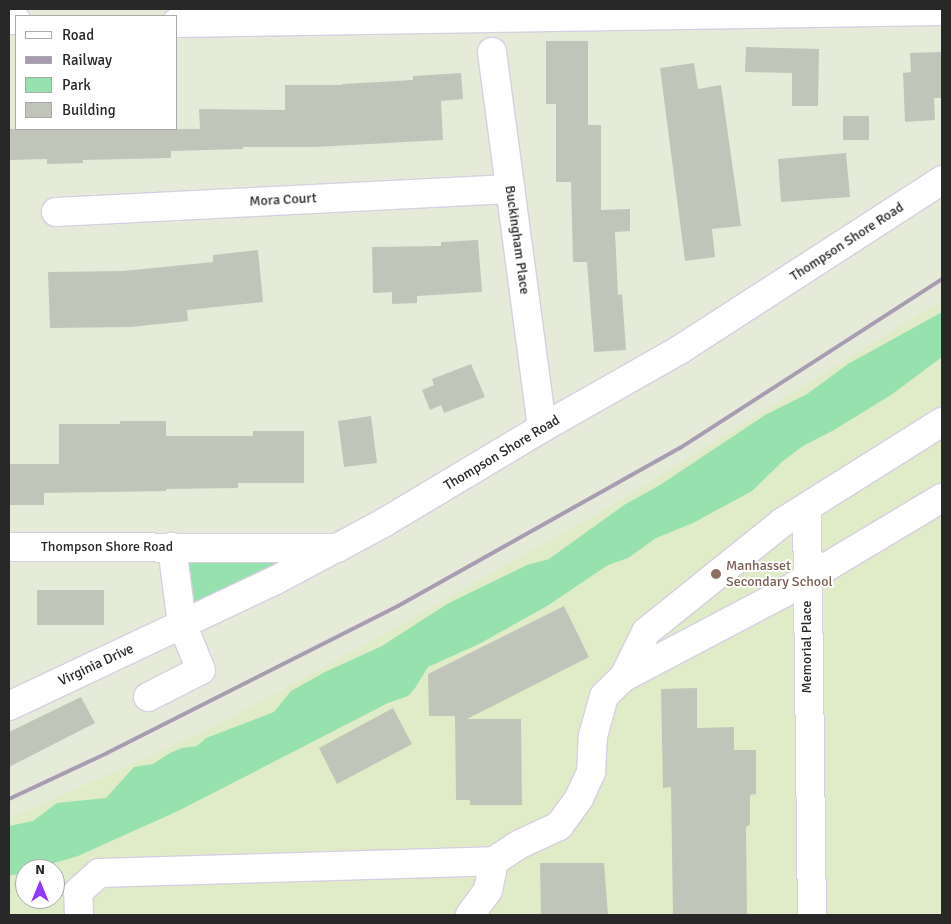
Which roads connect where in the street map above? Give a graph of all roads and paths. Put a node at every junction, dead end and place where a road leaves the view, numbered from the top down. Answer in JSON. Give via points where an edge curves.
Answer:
{"nodes":[{"id":1,"x":791,"y":11,"type":"edge"},
{"id":2,"x":942,"y":11,"type":"edge"},
{"id":3,"x":178,"y":23,"type":"edge"},
{"id":4,"x":492,"y":52,"type":"dead end"},
{"id":5,"x":942,"y":180,"type":"edge"},
{"id":6,"x":510,"y":189,"type":"junction"},
{"id":7,"x":56,"y":212,"type":"dead end"},
{"id":8,"x":942,"y":422,"type":"edge"},
{"id":9,"x":542,"y":428,"type":"junction"},
{"id":10,"x":942,"y":498,"type":"edge"},
{"id":11,"x":807,"y":509,"type":"junction"},
{"id":12,"x":9,"y":547,"type":"edge"},
{"id":13,"x":172,"y":547,"type":"junction"},
{"id":14,"x":337,"y":548,"type":"junction"},
{"id":15,"x":807,"y":578,"type":"junction"},
{"id":16,"x":182,"y":624,"type":"junction"},
{"id":17,"x":624,"y":677,"type":"junction"},
{"id":18,"x":148,"y":697,"type":"dead end"},
{"id":19,"x":9,"y":706,"type":"edge"},
{"id":20,"x":494,"y":861,"type":"junction"},
{"id":21,"x":79,"y":915,"type":"edge"},
{"id":22,"x":470,"y":915,"type":"edge"},
{"id":23,"x":812,"y":915,"type":"edge"}],
"edges":[{"from":1,"to":2,"type":"street"},
{"from":1,"to":3,"type":"street"},
{"from":4,"to":6,"type":"street","name":"Buckingham Place"},
{"from":5,"to":9,"type":"street","name":"Thompson Shore Road","via":[[681,349]]},
{"from":6,"to":7,"type":"street","name":"Mora Court"},
{"from":6,"to":9,"type":"street","name":"Buckingham Place"},
{"from":8,"to":11,"type":"street"},
{"from":9,"to":14,"type":"street","name":"Thompson Shore Road"},
{"from":10,"to":15,"type":"street"},
{"from":11,"to":15,"type":"street","name":"Memorial Place"},
{"from":11,"to":17,"type":"street","via":[[783,522],[646,632]]},
{"from":12,"to":13,"type":"street","name":"Thompson Shore Road"},
{"from":13,"to":14,"type":"street","name":"Thompson Shore Road"},
{"from":13,"to":16,"type":"street"},
{"from":14,"to":16,"type":"street","name":"Virginia Drive"},
{"from":15,"to":17,"type":"street"},
{"from":15,"to":23,"type":"street","name":"Memorial Place"},
{"from":16,"to":18,"type":"street","via":[[201,670]]},
{"from":16,"to":19,"type":"street","name":"Virginia Drive"},
{"from":17,"to":20,"type":"street","via":[[604,696],[593,736],[591,772],[579,798],[558,826]]},
{"from":20,"to":21,"type":"street","via":[[99,873],[78,892]]},
{"from":20,"to":22,"type":"street","via":[[488,890]]}]}
